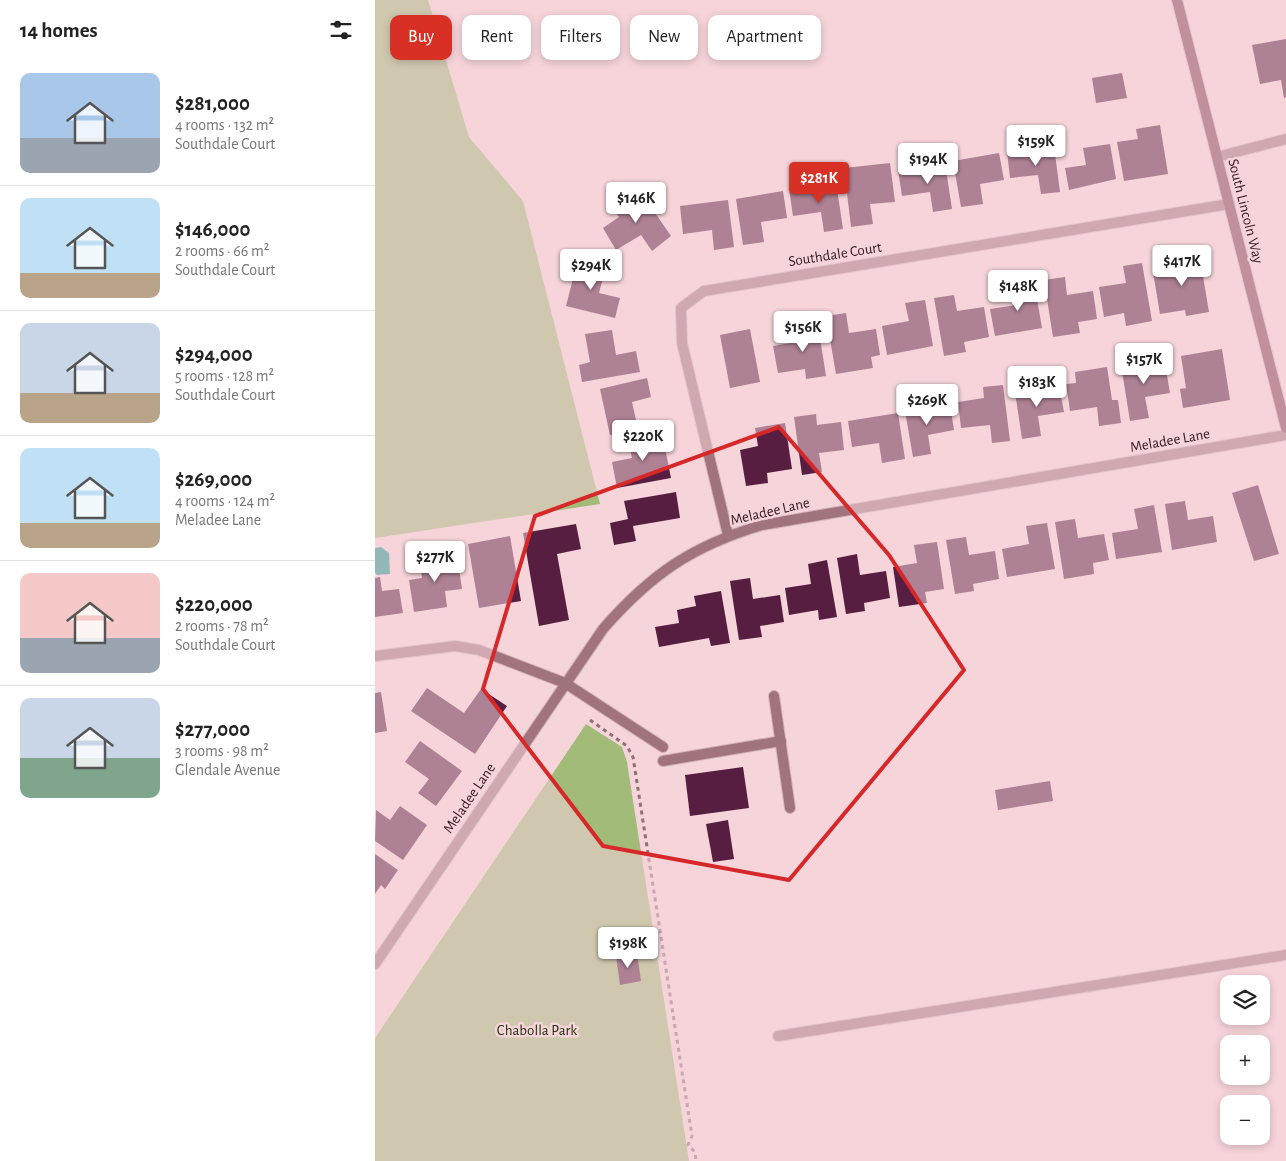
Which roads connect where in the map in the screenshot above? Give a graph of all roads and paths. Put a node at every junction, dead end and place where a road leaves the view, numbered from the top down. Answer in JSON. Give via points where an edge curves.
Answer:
{"nodes":[{"id":1,"x":1177,"y":0,"type":"edge"},
{"id":2,"x":1286,"y":139,"type":"edge"},
{"id":3,"x":1217,"y":157,"type":"junction"},
{"id":4,"x":1229,"y":204,"type":"junction"},
{"id":5,"x":1286,"y":428,"type":"edge"},
{"id":6,"x":1286,"y":435,"type":"edge"},
{"id":7,"x":728,"y":535,"type":"junction"},
{"id":8,"x":375,"y":656,"type":"edge"},
{"id":9,"x":565,"y":683,"type":"junction"},
{"id":10,"x":774,"y":696,"type":"dead end"},
{"id":11,"x":590,"y":720,"type":"dead end"},
{"id":12,"x":781,"y":742,"type":"junction"},
{"id":13,"x":663,"y":746,"type":"dead end"},
{"id":14,"x":663,"y":761,"type":"dead end"},
{"id":15,"x":790,"y":808,"type":"dead end"},
{"id":16,"x":1286,"y":955,"type":"edge"},
{"id":17,"x":375,"y":964,"type":"edge"},
{"id":18,"x":778,"y":1036,"type":"dead end"},
{"id":19,"x":696,"y":1161,"type":"edge"}],
"edges":[{"from":1,"to":3,"type":"main road","name":"South Lincoln Way"},
{"from":2,"to":3,"type":"street"},
{"from":3,"to":4,"type":"main road","name":"South Lincoln Way"},
{"from":4,"to":5,"type":"main road","name":"South Lincoln Way"},
{"from":4,"to":7,"type":"street","name":"Southdale Court","via":[[704,291],[681,308],[682,343]]},
{"from":6,"to":7,"type":"street","name":"Meladee Lane","via":[[762,525]]},
{"from":7,"to":9,"type":"street","name":"Meladee Lane","via":[[688,554],[655,576],[629,599]]},
{"from":8,"to":9,"type":"street","via":[[455,646],[479,650]]},
{"from":9,"to":13,"type":"street"},
{"from":9,"to":17,"type":"street","name":"Meladee Lane"},
{"from":10,"to":12,"type":"street"},
{"from":11,"to":19,"type":"path","via":[[627,746],[633,757],[693,1136],[688,1145],[695,1152]]},
{"from":12,"to":14,"type":"street"},
{"from":12,"to":15,"type":"street"},
{"from":16,"to":18,"type":"street"}]}
